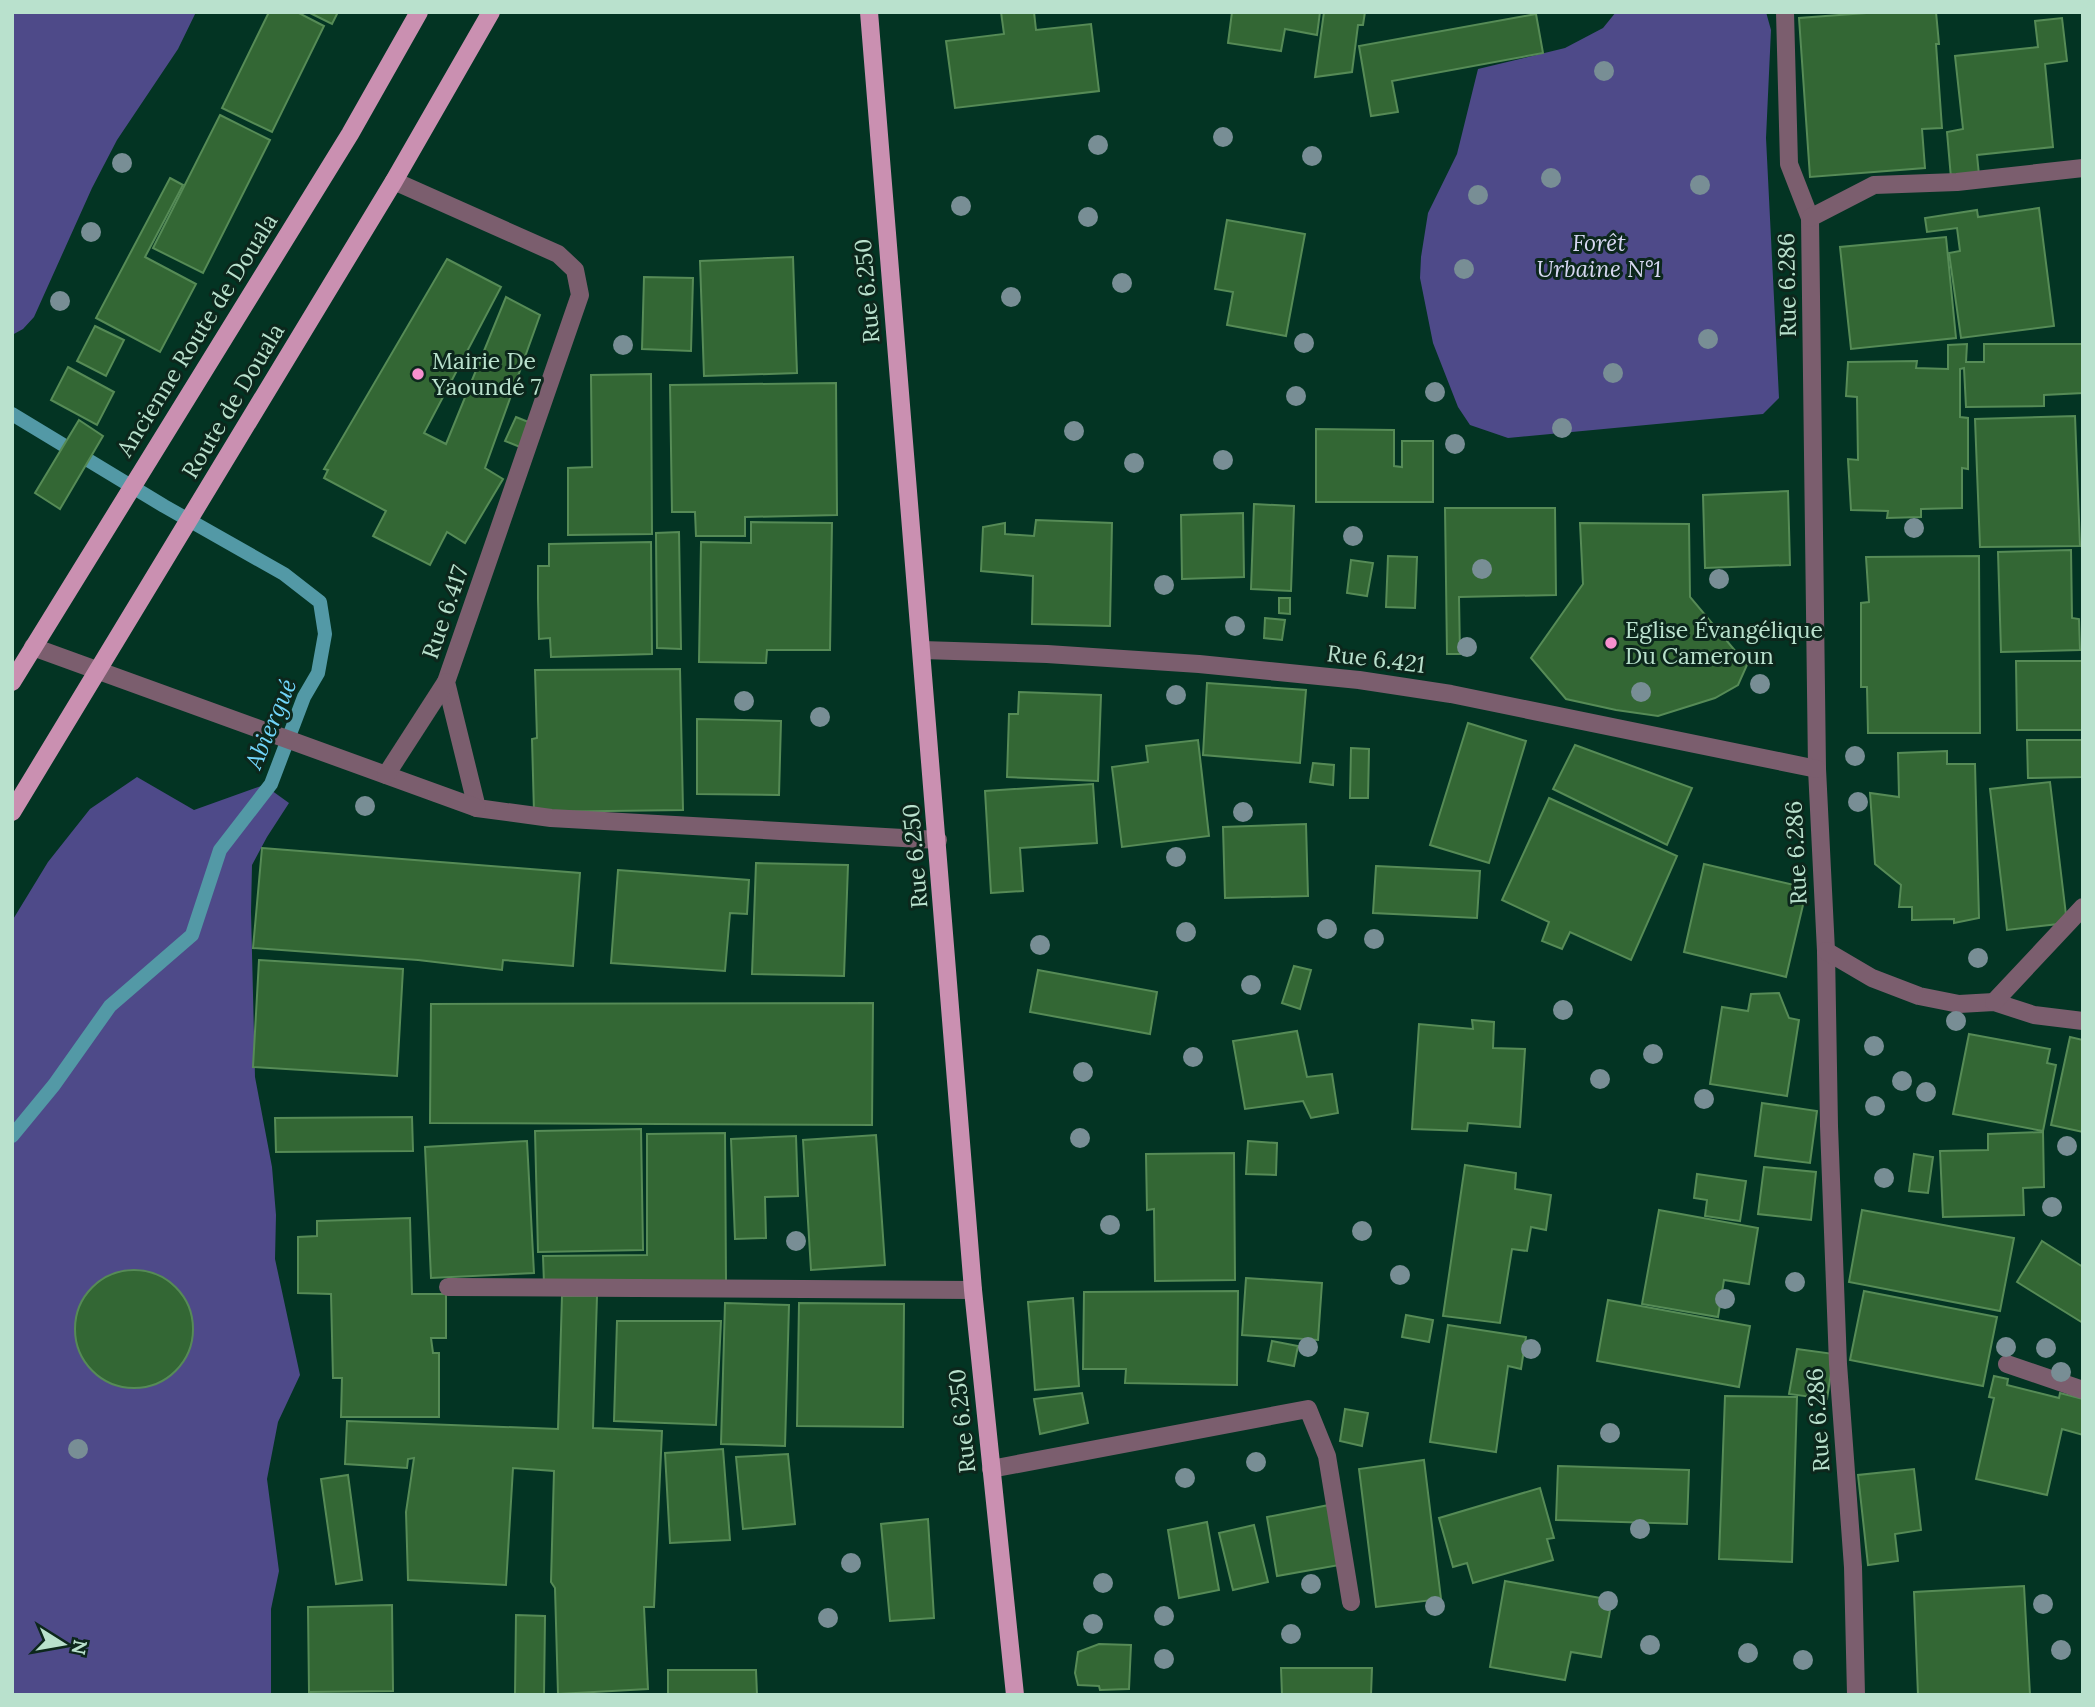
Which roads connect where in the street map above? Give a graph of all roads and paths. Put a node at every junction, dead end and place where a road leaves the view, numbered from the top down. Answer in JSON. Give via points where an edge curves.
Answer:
{"nodes":[{"id":1,"x":419,"y":12,"type":"edge"},
{"id":2,"x":491,"y":12,"type":"edge"},
{"id":3,"x":869,"y":12,"type":"edge"},
{"id":4,"x":1784,"y":12,"type":"edge"},
{"id":5,"x":2083,"y":169,"type":"edge"},
{"id":6,"x":394,"y":181,"type":"junction"},
{"id":7,"x":1810,"y":218,"type":"junction"},
{"id":8,"x":33,"y":647,"type":"junction"},
{"id":9,"x":922,"y":650,"type":"junction"},
{"id":10,"x":99,"y":671,"type":"junction"},
{"id":11,"x":12,"y":682,"type":"edge"},
{"id":12,"x":446,"y":682,"type":"junction"},
{"id":13,"x":1816,"y":769,"type":"junction"},
{"id":14,"x":386,"y":775,"type":"junction"},
{"id":15,"x":477,"y":808,"type":"junction"},
{"id":16,"x":12,"y":812,"type":"edge"},
{"id":17,"x":938,"y":840,"type":"junction"},
{"id":18,"x":2083,"y":907,"type":"edge"},
{"id":19,"x":1826,"y":951,"type":"junction"},
{"id":20,"x":1994,"y":1002,"type":"junction"},
{"id":21,"x":2083,"y":1021,"type":"edge"},
{"id":22,"x":449,"y":1287,"type":"dead end"},
{"id":23,"x":974,"y":1290,"type":"junction"},
{"id":24,"x":2007,"y":1364,"type":"dead end"},
{"id":25,"x":2083,"y":1390,"type":"edge"},
{"id":26,"x":991,"y":1469,"type":"junction"},
{"id":27,"x":1351,"y":1602,"type":"dead end"},
{"id":28,"x":1015,"y":1695,"type":"edge"},
{"id":29,"x":1856,"y":1695,"type":"edge"}],
"edges":[{"from":1,"to":8,"type":"main road","name":"Ancienne Route de Douala","via":[[350,134]]},
{"from":2,"to":6,"type":"main road","name":"Route de Douala"},
{"from":3,"to":9,"type":"main road","name":"Rue 6.250"},
{"from":4,"to":7,"type":"street","name":"Rue 6.286","via":[[1789,164]]},
{"from":5,"to":7,"type":"street","via":[[1874,185]]},
{"from":6,"to":10,"type":"main road","name":"Route de Douala"},
{"from":6,"to":12,"type":"street","name":"Rue 6.417","via":[[558,254],[575,270],[580,295]]},
{"from":7,"to":13,"type":"street","name":"Rue 6.286"},
{"from":8,"to":10,"type":"street"},
{"from":8,"to":11,"type":"main road","name":"Ancienne Route de Douala"},
{"from":9,"to":13,"type":"street","name":"Rue 6.421","via":[[1185,663],[1359,680],[1451,694]]},
{"from":9,"to":17,"type":"main road","name":"Rue 6.250"},
{"from":10,"to":14,"type":"street"},
{"from":10,"to":16,"type":"main road","name":"Route de Douala"},
{"from":12,"to":14,"type":"street"},
{"from":12,"to":15,"type":"street","name":"Rue 6.417"},
{"from":13,"to":19,"type":"street","name":"Rue 6.286"},
{"from":14,"to":15,"type":"street"},
{"from":15,"to":17,"type":"street","via":[[551,818]]},
{"from":17,"to":23,"type":"main road","name":"Rue 6.250"},
{"from":18,"to":20,"type":"street"},
{"from":19,"to":20,"type":"street","via":[[1872,978],[1919,996],[1959,1004]]},
{"from":19,"to":29,"type":"street","name":"Rue 6.286","via":[[1838,1364],[1853,1567]]},
{"from":20,"to":21,"type":"street","via":[[2034,1015]]},
{"from":22,"to":23,"type":"street"},
{"from":23,"to":26,"type":"main road","name":"Rue 6.250"},
{"from":24,"to":25,"type":"street"},
{"from":26,"to":27,"type":"street","via":[[1308,1409],[1327,1455]]},
{"from":26,"to":28,"type":"main road","name":"Rue 6.250"}]}
